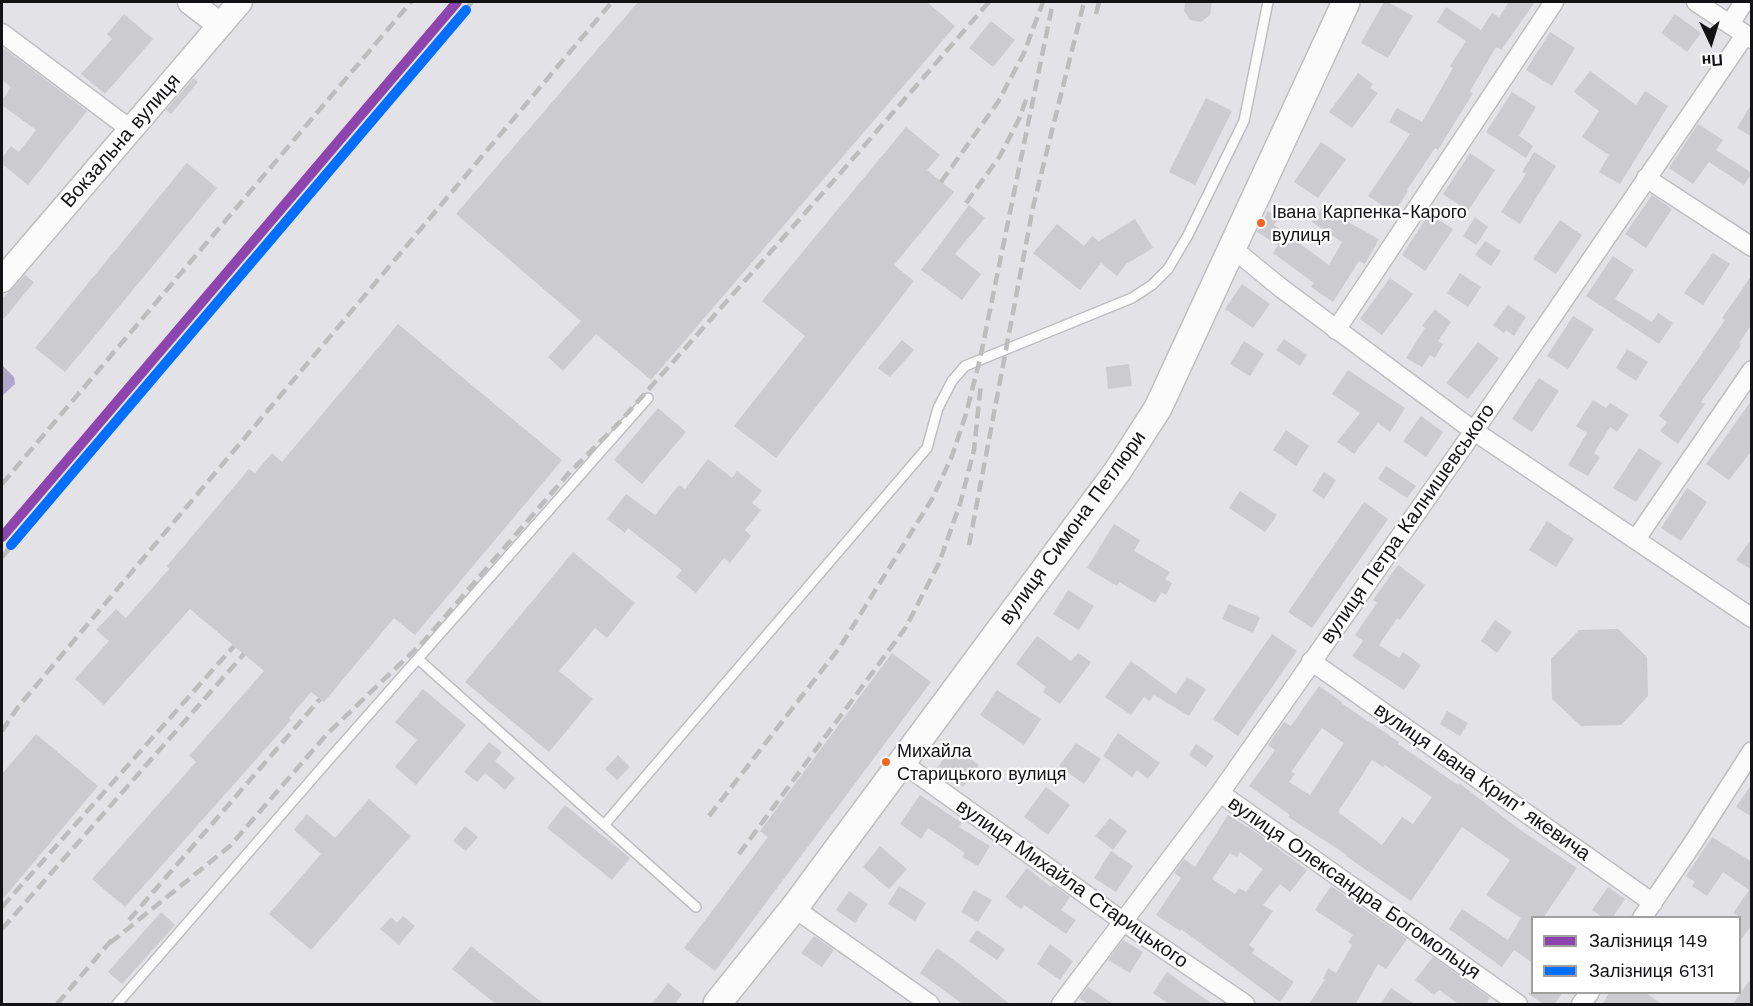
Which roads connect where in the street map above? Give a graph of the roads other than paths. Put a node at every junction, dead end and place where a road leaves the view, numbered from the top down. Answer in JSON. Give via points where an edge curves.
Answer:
{"nodes":[{"id":1,"x":190,"y":2,"type":"edge"},
{"id":2,"x":240,"y":2,"type":"edge"},
{"id":3,"x":1268,"y":2,"type":"edge"},
{"id":4,"x":1346,"y":2,"type":"edge"},
{"id":5,"x":1554,"y":2,"type":"edge"},
{"id":6,"x":1696,"y":2,"type":"edge"},
{"id":7,"x":1744,"y":2,"type":"edge"},
{"id":8,"x":220,"y":25,"type":"junction"},
{"id":9,"x":2,"y":33,"type":"edge"},
{"id":10,"x":1742,"y":33,"type":"edge"},
{"id":11,"x":130,"y":129,"type":"junction"},
{"id":12,"x":1646,"y":178,"type":"junction"},
{"id":13,"x":1231,"y":247,"type":"junction"},
{"id":14,"x":1752,"y":248,"type":"edge"},
{"id":15,"x":2,"y":280,"type":"edge"},
{"id":16,"x":1336,"y":330,"type":"junction"},
{"id":17,"x":1752,"y":370,"type":"edge"},
{"id":18,"x":648,"y":398,"type":"dead end"},
{"id":19,"x":1474,"y":431,"type":"junction"},
{"id":20,"x":1636,"y":539,"type":"junction"},
{"id":21,"x":1752,"y":618,"type":"edge"},
{"id":22,"x":418,"y":659,"type":"junction"},
{"id":23,"x":1311,"y":661,"type":"junction"},
{"id":24,"x":1752,"y":751,"type":"edge"},
{"id":25,"x":901,"y":762,"type":"junction"},
{"id":26,"x":1220,"y":793,"type":"junction"},
{"id":27,"x":604,"y":825,"type":"junction"},
{"id":28,"x":696,"y":907,"type":"dead end"},
{"id":29,"x":794,"y":908,"type":"junction"},
{"id":30,"x":1648,"y":910,"type":"edge"},
{"id":31,"x":1124,"y":922,"type":"junction"},
{"id":32,"x":117,"y":1005,"type":"edge"},
{"id":33,"x":717,"y":1005,"type":"edge"},
{"id":34,"x":930,"y":1005,"type":"edge"},
{"id":35,"x":1061,"y":1005,"type":"edge"},
{"id":36,"x":1245,"y":1005,"type":"edge"},
{"id":37,"x":1518,"y":1005,"type":"edge"}],
"edges":[{"from":1,"to":8,"type":"street"},
{"from":2,"to":8,"type":"street","name":"Вокзальна вулиця"},
{"from":3,"to":27,"type":"lane","via":[[1244,121],[1168,269],[1132,298],[965,366],[951,381],[938,408],[927,448]]},
{"from":4,"to":13,"type":"main road","name":"вулиця Симона Петлюри"},
{"from":5,"to":16,"type":"street"},
{"from":6,"to":10,"type":"street"},
{"from":7,"to":10,"type":"street","name":"вулиця Петра Калнишевського"},
{"from":8,"to":11,"type":"street","name":"Вокзальна вулиця"},
{"from":9,"to":11,"type":"street"},
{"from":10,"to":12,"type":"street","name":"вулиця Петра Калнишевського"},
{"from":11,"to":15,"type":"street","name":"Вокзальна вулиця"},
{"from":12,"to":14,"type":"street"},
{"from":12,"to":19,"type":"street","name":"вулиця Петра Калнишевського"},
{"from":13,"to":16,"type":"street"},
{"from":13,"to":25,"type":"main road","name":"вулиця Симона Петлюри","via":[[1158,408],[1117,472]]},
{"from":16,"to":19,"type":"street"},
{"from":17,"to":20,"type":"street"},
{"from":18,"to":22,"type":"lane"},
{"from":19,"to":20,"type":"street"},
{"from":19,"to":23,"type":"street","name":"вулиця Петра Калнишевського"},
{"from":20,"to":21,"type":"street"},
{"from":22,"to":27,"type":"lane"},
{"from":22,"to":32,"type":"lane"},
{"from":23,"to":26,"type":"street","name":"вулиця Петра Калнишевського"},
{"from":23,"to":30,"type":"street","name":"вулиця Івана Крипʼякевича"},
{"from":24,"to":30,"type":"street"},
{"from":25,"to":29,"type":"main road","name":"вулиця Симона Петлюри"},
{"from":25,"to":31,"type":"street","name":"вулиця Михайла Старицького"},
{"from":26,"to":31,"type":"street","name":"вулиця Петра Калнишевського"},
{"from":26,"to":37,"type":"street","name":"вулиця Олександра Богомольця"},
{"from":27,"to":28,"type":"lane"},
{"from":29,"to":33,"type":"main road","name":"вулиця Симона Петлюри"},
{"from":29,"to":34,"type":"street"},
{"from":31,"to":35,"type":"street","name":"вулиця Петра Калнишевського"},
{"from":31,"to":36,"type":"street","name":"вулиця Михайла Старицького"}]}
